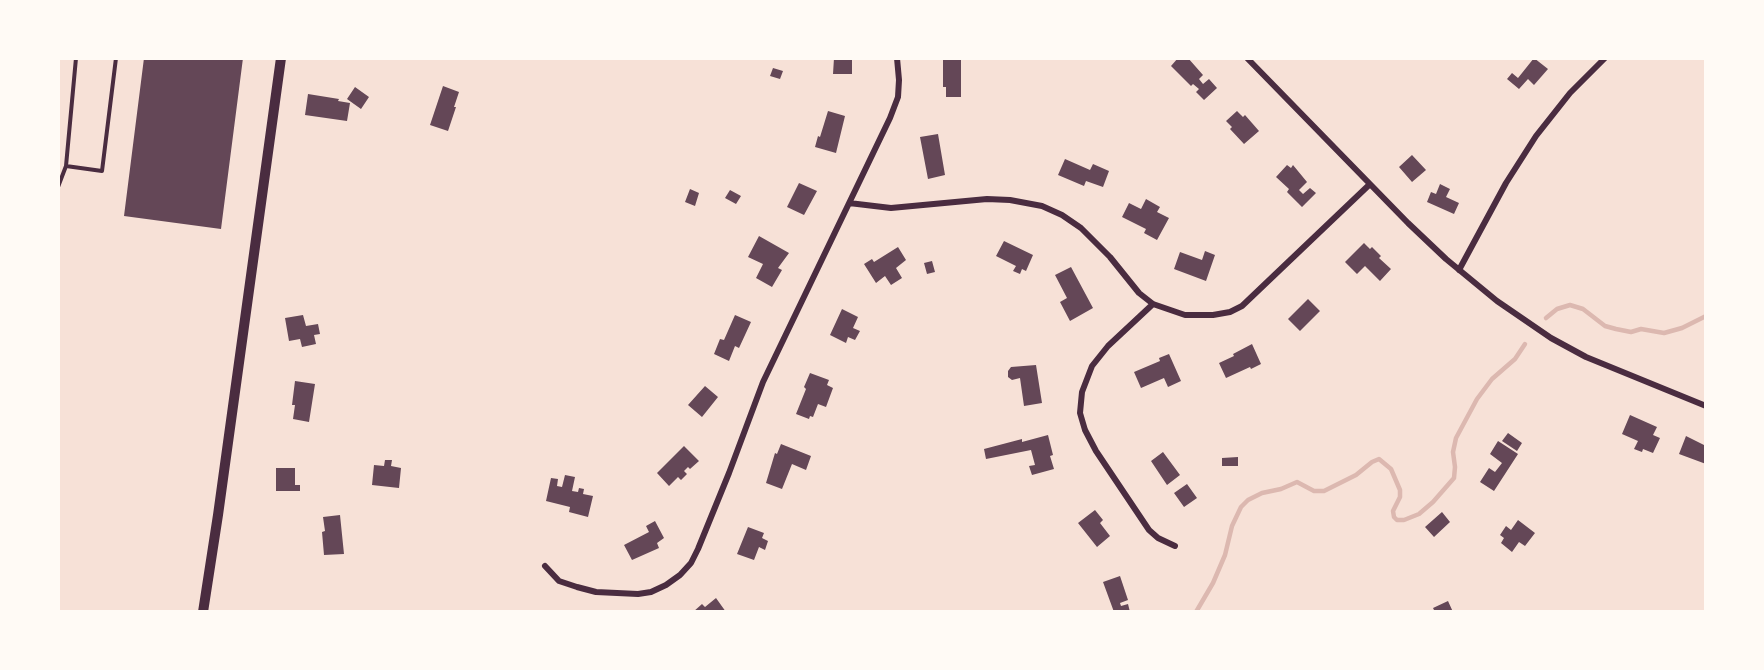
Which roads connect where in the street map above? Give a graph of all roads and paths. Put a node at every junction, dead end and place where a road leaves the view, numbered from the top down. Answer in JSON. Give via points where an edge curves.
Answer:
{"nodes":[{"id":1,"x":76,"y":58,"type":"edge"},
{"id":2,"x":116,"y":58,"type":"edge"},
{"id":3,"x":281,"y":58,"type":"edge"},
{"id":4,"x":897,"y":58,"type":"edge"},
{"id":5,"x":1247,"y":58,"type":"edge"},
{"id":6,"x":1601,"y":60,"type":"edge"},
{"id":7,"x":66,"y":166,"type":"junction"},
{"id":8,"x":1369,"y":185,"type":"junction"},
{"id":9,"x":58,"y":187,"type":"edge"},
{"id":10,"x":849,"y":203,"type":"junction"},
{"id":11,"x":1459,"y":270,"type":"junction"},
{"id":12,"x":1153,"y":304,"type":"junction"},
{"id":13,"x":1706,"y":406,"type":"edge"},
{"id":14,"x":1174,"y":546,"type":"dead end"},
{"id":15,"x":545,"y":566,"type":"dead end"},
{"id":16,"x":203,"y":612,"type":"edge"}],
"edges":[{"from":1,"to":7,"type":"lane"},
{"from":2,"to":7,"type":"lane","via":[[102,171]]},
{"from":3,"to":16,"type":"main road"},
{"from":4,"to":10,"type":"street","via":[[897,97]]},
{"from":5,"to":8,"type":"street"},
{"from":6,"to":11,"type":"street","via":[[1536,136]]},
{"from":7,"to":9,"type":"lane"},
{"from":8,"to":11,"type":"street"},
{"from":8,"to":12,"type":"street","via":[[1242,306],[1222,314],[1199,316]]},
{"from":10,"to":12,"type":"street","via":[[891,208],[987,199],[1042,206],[1081,228]]},
{"from":10,"to":15,"type":"street","via":[[763,382],[698,549],[680,575],[651,592],[596,592],[559,581]]},
{"from":11,"to":13,"type":"street","via":[[1551,338],[1586,357]]},
{"from":12,"to":14,"type":"street","via":[[1092,366],[1082,392],[1080,413],[1096,451],[1149,530]]}]}
